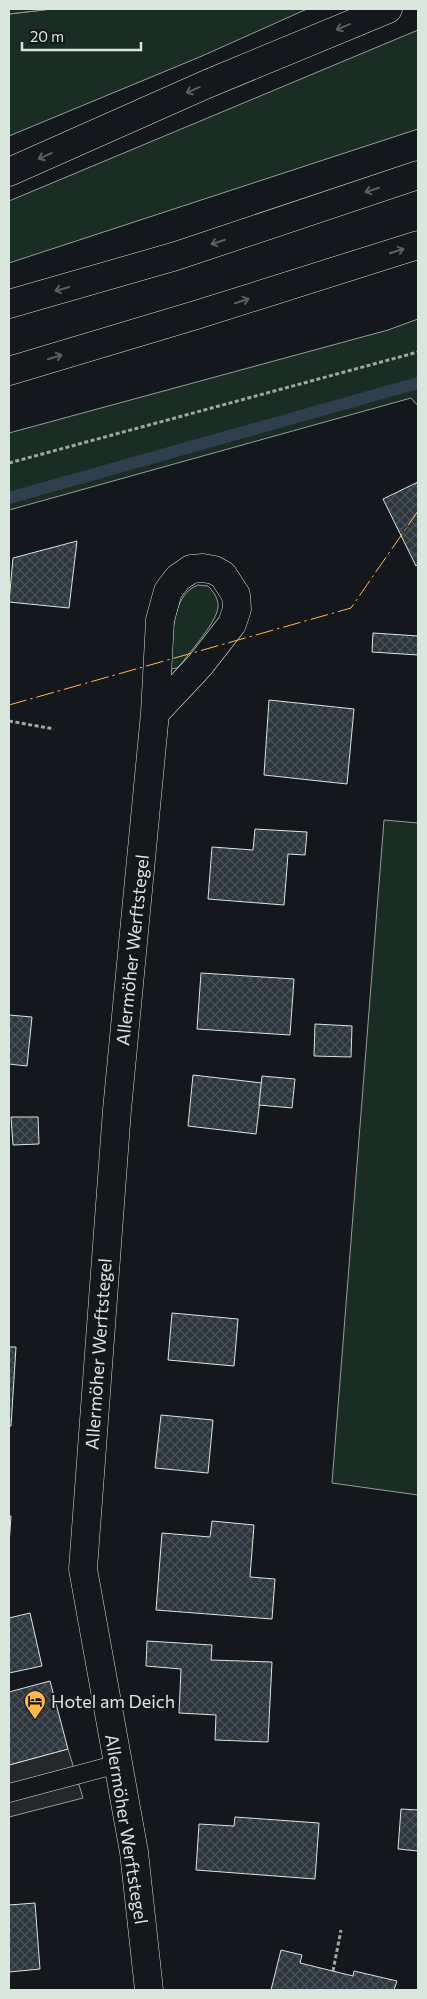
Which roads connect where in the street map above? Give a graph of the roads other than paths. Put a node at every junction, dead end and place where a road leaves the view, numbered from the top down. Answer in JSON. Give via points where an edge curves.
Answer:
{"nodes":[{"id":1,"x":388,"y":9,"type":"edge"},
{"id":2,"x":9,"y":172,"type":"edge"},
{"id":3,"x":418,"y":175,"type":"edge"},
{"id":4,"x":418,"y":245,"type":"edge"},
{"id":5,"x":9,"y":304,"type":"edge"},
{"id":6,"x":9,"y":371,"type":"edge"},
{"id":7,"x":155,"y":713,"type":"junction"},
{"id":8,"x":118,"y":1764,"type":"junction"},
{"id":9,"x":9,"y":1793,"type":"edge"},
{"id":10,"x":149,"y":1990,"type":"edge"}],
"edges":[{"from":1,"to":2,"type":"main road","one_way":true,"via":[[207,84]]},
{"from":3,"to":5,"type":"main road","one_way":true,"via":[[176,256]]},
{"from":6,"to":4,"type":"main road","one_way":true},
{"from":7,"to":7,"type":"main road","name":"Allermöher Werftstegel","via":[[232,624],[237,608],[236,595],[223,575],[214,570],[191,569],[168,591],[160,620]]},
{"from":7,"to":8,"type":"main road","name":"Allermöher Werftstegel","via":[[117,1110],[82,1569]]},
{"from":8,"to":9,"type":"lane"},
{"from":8,"to":10,"type":"main road","name":"Allermöher Werftstegel","via":[[134,1852]]}]}
